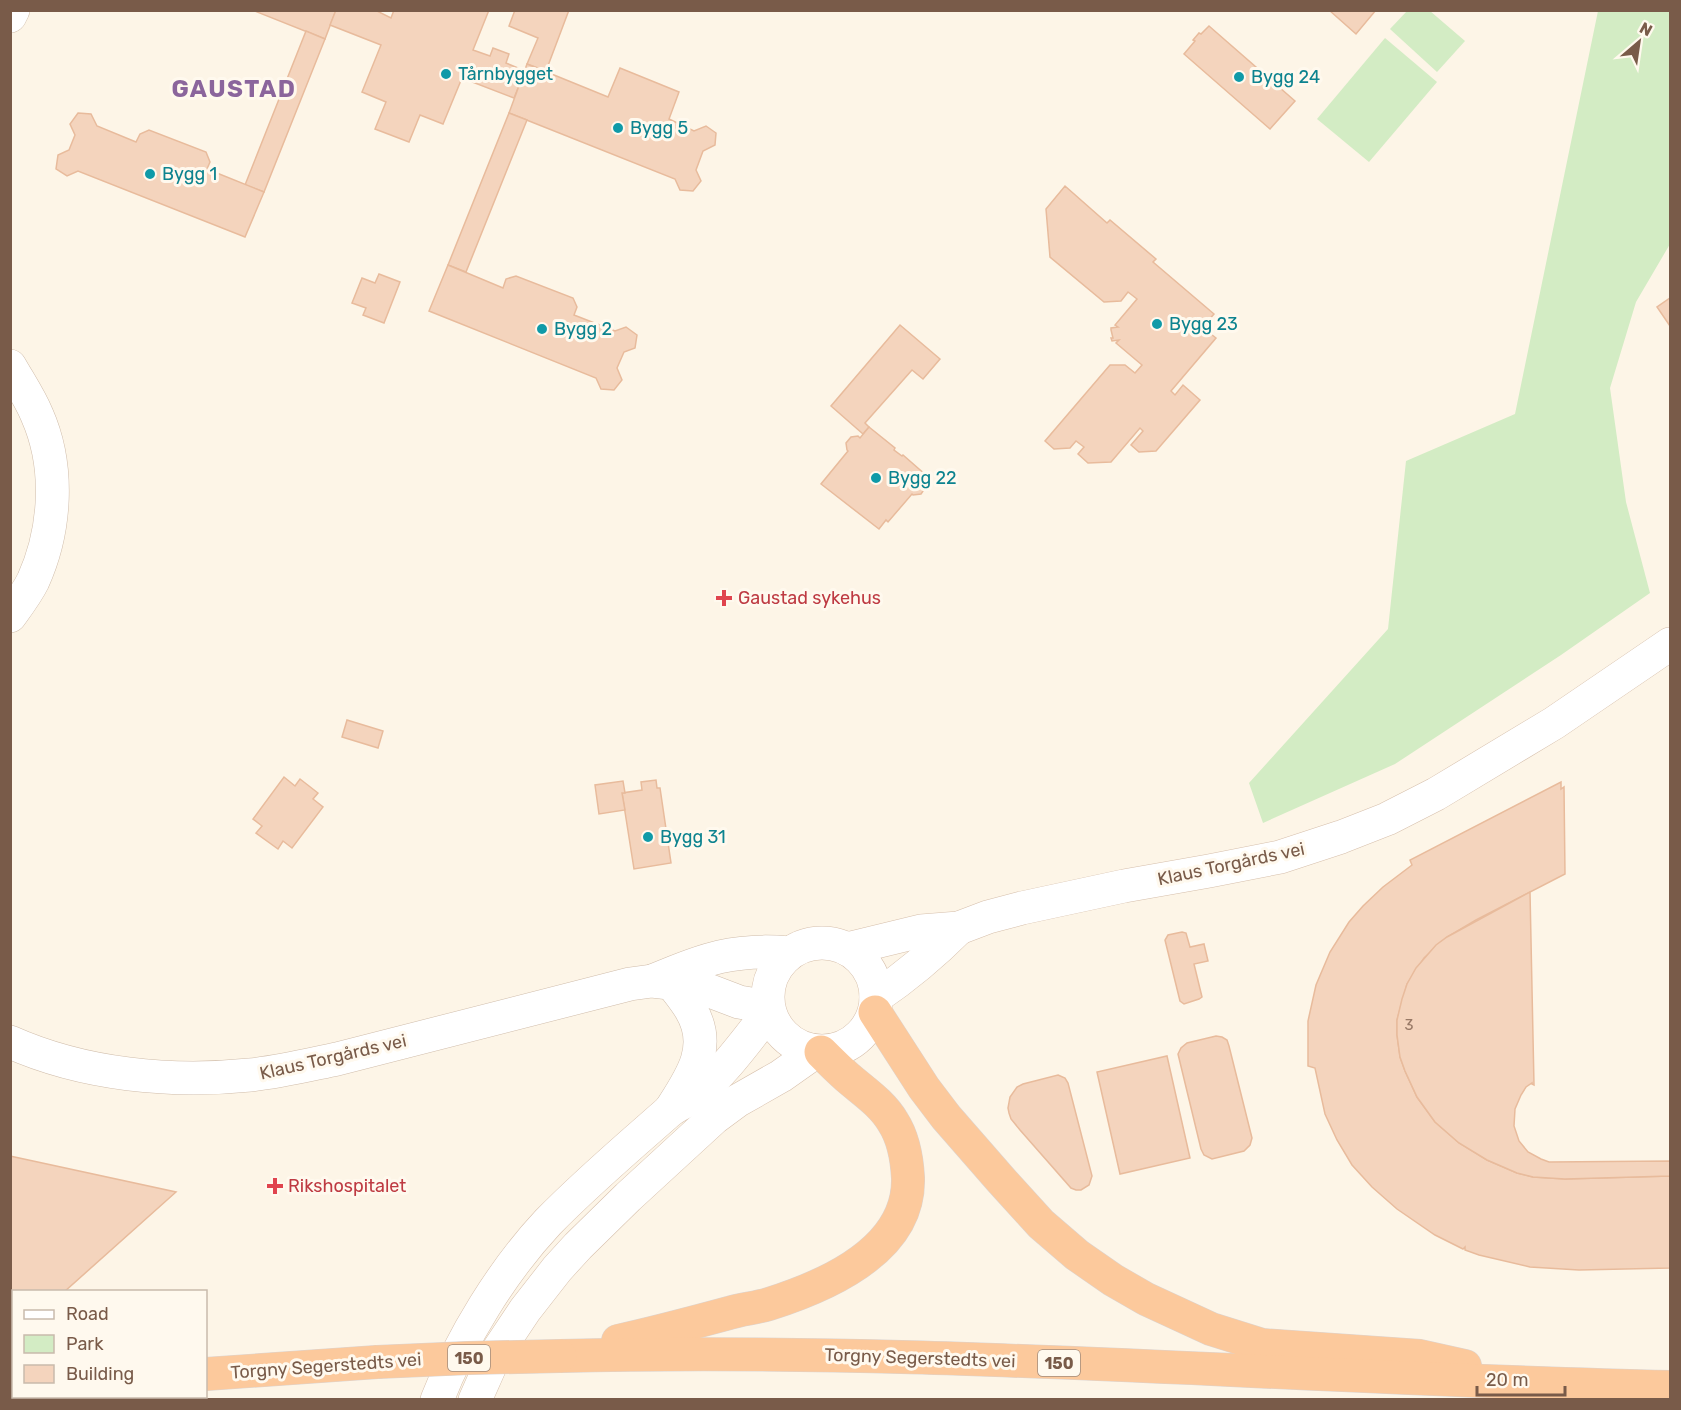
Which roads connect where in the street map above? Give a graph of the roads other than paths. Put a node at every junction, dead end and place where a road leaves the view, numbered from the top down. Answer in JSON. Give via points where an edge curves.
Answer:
{"nodes":[{"id":1,"x":13,"y":10,"type":"edge"},
{"id":2,"x":10,"y":16,"type":"edge"},
{"id":3,"x":10,"y":366,"type":"edge"},
{"id":4,"x":10,"y":616,"type":"edge"},
{"id":5,"x":1671,"y":645,"type":"edge"},
{"id":6,"x":959,"y":928,"type":"junction"},
{"id":7,"x":847,"y":949,"type":"junction"},
{"id":8,"x":789,"y":953,"type":"junction"},
{"id":9,"x":662,"y":982,"type":"junction"},
{"id":10,"x":876,"y":1004,"type":"junction"},
{"id":11,"x":768,"y":1010,"type":"junction"},
{"id":12,"x":10,"y":1042,"type":"edge"},
{"id":13,"x":818,"y":1052,"type":"junction"},
{"id":14,"x":670,"y":1109,"type":"junction"},
{"id":15,"x":569,"y":1354,"type":"junction"},
{"id":16,"x":207,"y":1374,"type":"edge"},
{"id":17,"x":1545,"y":1384,"type":"junction"},
{"id":18,"x":1671,"y":1387,"type":"edge"},
{"id":19,"x":437,"y":1400,"type":"edge"},
{"id":20,"x":475,"y":1400,"type":"edge"}],
"edges":[{"from":1,"to":2,"type":"main road"},
{"from":3,"to":4,"type":"main road","via":[[37,414],[46,440],[53,493],[41,561],[32,584]]},
{"from":5,"to":6,"type":"main road","name":"Klaus Torgårds vei","via":[[1554,723],[1387,819],[1280,857],[1124,886],[988,917]]},
{"from":6,"to":7,"type":"main road","name":"Klaus Torgårds vei","via":[[921,932]]},
{"from":6,"to":10,"type":"main road","name":"Klaus Torgårds vei"},
{"from":7,"to":8,"type":"main road","via":[[818,942]]},
{"from":7,"to":10,"type":"main road","via":[[869,969]]},
{"from":8,"to":9,"type":"main road","name":"Klaus Torgårds vei","via":[[719,956],[693,964]]},
{"from":8,"to":11,"type":"main road","via":[[771,977]]},
{"from":9,"to":11,"type":"main road","name":"Klaus Torgårds vei","via":[[697,986]]},
{"from":9,"to":12,"type":"main road","name":"Klaus Torgårds vei","via":[[620,986],[337,1059],[251,1075],[171,1077],[114,1071],[62,1061]]},
{"from":9,"to":14,"type":"main road","via":[[691,1010],[700,1038],[699,1058]]},
{"from":10,"to":13,"type":"main road","via":[[869,1025],[860,1036],[849,1045]]},
{"from":10,"to":17,"type":"highway","via":[[924,1088],[1041,1224],[1077,1255],[1146,1299],[1211,1329],[1262,1345],[1420,1356]]},
{"from":11,"to":13,"type":"main road","via":[[787,1040]]},
{"from":11,"to":14,"type":"main road","via":[[725,1068],[696,1095]]},
{"from":13,"to":15,"type":"highway","via":[[881,1106],[894,1122],[903,1144],[906,1200],[891,1233],[851,1269],[804,1291],[768,1304]]},
{"from":13,"to":20,"type":"main road","via":[[714,1118],[578,1246],[525,1310],[495,1355]]},
{"from":14,"to":19,"type":"main road","via":[[568,1203],[527,1247],[463,1342]]},
{"from":15,"to":16,"type":"highway","name":"Torgny Segerstedts vei","number":"150","bridge":true},
{"from":15,"to":17,"type":"highway","name":"Torgny Segerstedts vei","number":"150","via":[[787,1354]]},
{"from":17,"to":18,"type":"highway","name":"Torgny Segerstedts vei","number":"150"}]}
